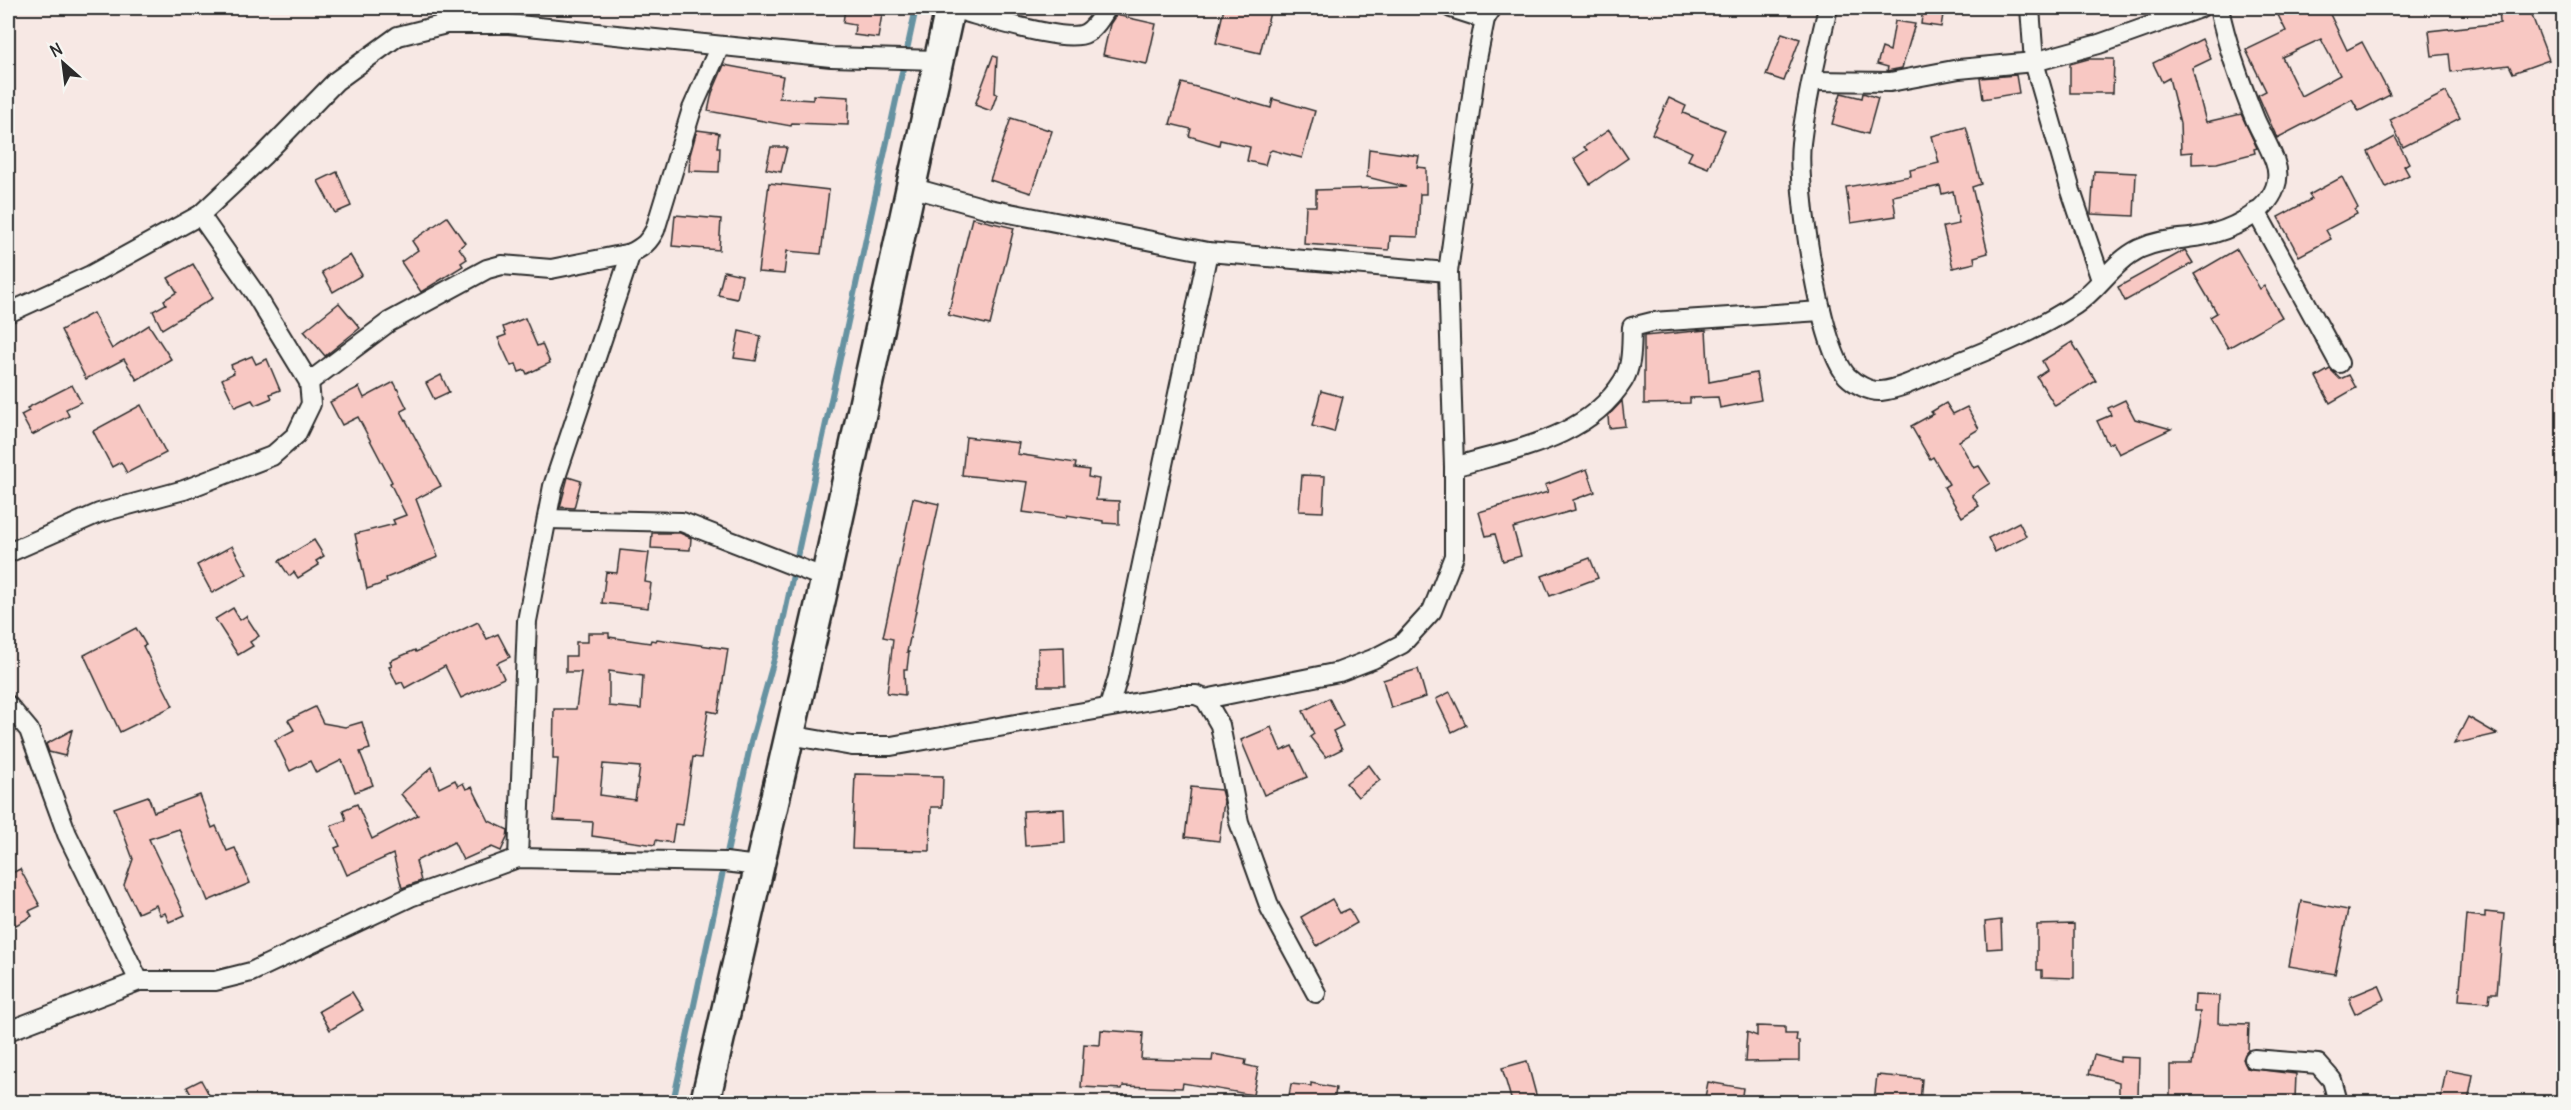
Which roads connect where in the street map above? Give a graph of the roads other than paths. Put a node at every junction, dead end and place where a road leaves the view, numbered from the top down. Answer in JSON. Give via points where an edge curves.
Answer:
{"nodes":[{"id":1,"x":950,"y":8,"type":"edge"},
{"id":2,"x":1107,"y":8,"type":"edge"},
{"id":3,"x":1451,"y":8,"type":"edge"},
{"id":4,"x":1828,"y":8,"type":"edge"},
{"id":5,"x":2030,"y":8,"type":"edge"},
{"id":6,"x":2200,"y":8,"type":"edge"},
{"id":7,"x":2219,"y":8,"type":"edge"},
{"id":8,"x":1489,"y":14,"type":"edge"},
{"id":9,"x":720,"y":45,"type":"junction"},
{"id":10,"x":937,"y":60,"type":"junction"},
{"id":11,"x":2034,"y":62,"type":"junction"},
{"id":12,"x":1813,"y":81,"type":"junction"},
{"id":13,"x":910,"y":187,"type":"junction"},
{"id":14,"x":2256,"y":211,"type":"junction"},
{"id":15,"x":200,"y":215,"type":"junction"},
{"id":16,"x":1208,"y":252,"type":"junction"},
{"id":17,"x":631,"y":253,"type":"junction"},
{"id":18,"x":1448,"y":272,"type":"junction"},
{"id":19,"x":2101,"y":280,"type":"junction"},
{"id":20,"x":1821,"y":310,"type":"junction"},
{"id":21,"x":8,"y":313,"type":"edge"},
{"id":22,"x":2339,"y":363,"type":"dead end"},
{"id":23,"x":309,"y":382,"type":"junction"},
{"id":24,"x":1454,"y":467,"type":"junction"},
{"id":25,"x":547,"y":519,"type":"junction"},
{"id":26,"x":8,"y":553,"type":"edge"},
{"id":27,"x":825,"y":578,"type":"junction"},
{"id":28,"x":1118,"y":677,"type":"junction"},
{"id":29,"x":1205,"y":699,"type":"junction"},
{"id":30,"x":1138,"y":702,"type":"junction"},
{"id":31,"x":8,"y":705,"type":"edge"},
{"id":32,"x":1109,"y":707,"type":"junction"},
{"id":33,"x":789,"y":735,"type":"junction"},
{"id":34,"x":518,"y":858,"type":"junction"},
{"id":35,"x":758,"y":866,"type":"junction"},
{"id":36,"x":139,"y":981,"type":"junction"},
{"id":37,"x":1316,"y":993,"type":"dead end"},
{"id":38,"x":8,"y":1031,"type":"edge"},
{"id":39,"x":2254,"y":1059,"type":"dead end"},
{"id":40,"x":705,"y":1102,"type":"edge"},
{"id":41,"x":2338,"y":1102,"type":"edge"}],
"edges":[{"from":1,"to":2,"type":"street","via":[[1071,37],[1086,33]]},
{"from":1,"to":10,"type":"main road"},
{"from":3,"to":8,"type":"street"},
{"from":4,"to":12,"type":"street"},
{"from":5,"to":11,"type":"street"},
{"from":6,"to":11,"type":"street"},
{"from":7,"to":14,"type":"street","via":[[2226,45],[2276,164],[2275,189]]},
{"from":8,"to":18,"type":"street","via":[[1477,59]]},
{"from":9,"to":10,"type":"street","via":[[831,57]]},
{"from":9,"to":15,"type":"street","via":[[509,24],[446,24],[398,36],[336,81]]},
{"from":9,"to":17,"type":"street","via":[[692,109],[655,230],[650,241]]},
{"from":10,"to":13,"type":"main road"},
{"from":11,"to":12,"type":"street","via":[[1959,69],[1890,82]]},
{"from":11,"to":19,"type":"street"},
{"from":12,"to":20,"type":"street","via":[[1801,146],[1804,216]]},
{"from":13,"to":16,"type":"street","via":[[989,209]]},
{"from":13,"to":27,"type":"main road"},
{"from":14,"to":19,"type":"street","via":[[2236,225],[2140,249]]},
{"from":14,"to":22,"type":"street"},
{"from":15,"to":21,"type":"street","via":[[91,275]]},
{"from":15,"to":23,"type":"street","via":[[254,292]]},
{"from":16,"to":18,"type":"street"},
{"from":16,"to":28,"type":"street"},
{"from":17,"to":23,"type":"street","via":[[551,269],[502,265],[487,269],[389,322]]},
{"from":17,"to":25,"type":"street","via":[[553,486]]},
{"from":18,"to":24,"type":"street"},
{"from":19,"to":20,"type":"street","via":[[2078,303],[2036,327],[1919,379],[1880,391],[1860,386],[1847,376]]},
{"from":20,"to":24,"type":"street","via":[[1652,322],[1632,327],[1631,358],[1624,380],[1579,426],[1553,438]]},
{"from":23,"to":26,"type":"street","via":[[311,404],[296,435],[272,456],[184,490],[99,513]]},
{"from":24,"to":29,"type":"street","via":[[1454,556],[1432,611],[1402,644],[1339,672]]},
{"from":25,"to":27,"type":"street","via":[[682,522]]},
{"from":25,"to":34,"type":"street","via":[[527,621]]},
{"from":27,"to":33,"type":"main road"},
{"from":28,"to":30,"type":"street"},
{"from":28,"to":32,"type":"street"},
{"from":29,"to":30,"type":"street","via":[[1180,695]]},
{"from":29,"to":37,"type":"street","via":[[1220,725],[1239,822],[1270,908]]},
{"from":30,"to":32,"type":"street"},
{"from":31,"to":36,"type":"street","via":[[29,730],[67,834]]},
{"from":32,"to":33,"type":"street","via":[[891,746],[852,746]]},
{"from":33,"to":35,"type":"main road"},
{"from":34,"to":35,"type":"street"},
{"from":34,"to":36,"type":"street","via":[[410,897],[251,972],[216,981]]},
{"from":35,"to":40,"type":"main road"},
{"from":36,"to":38,"type":"street"},
{"from":39,"to":41,"type":"street","via":[[2318,1064],[2331,1080]]}]}
